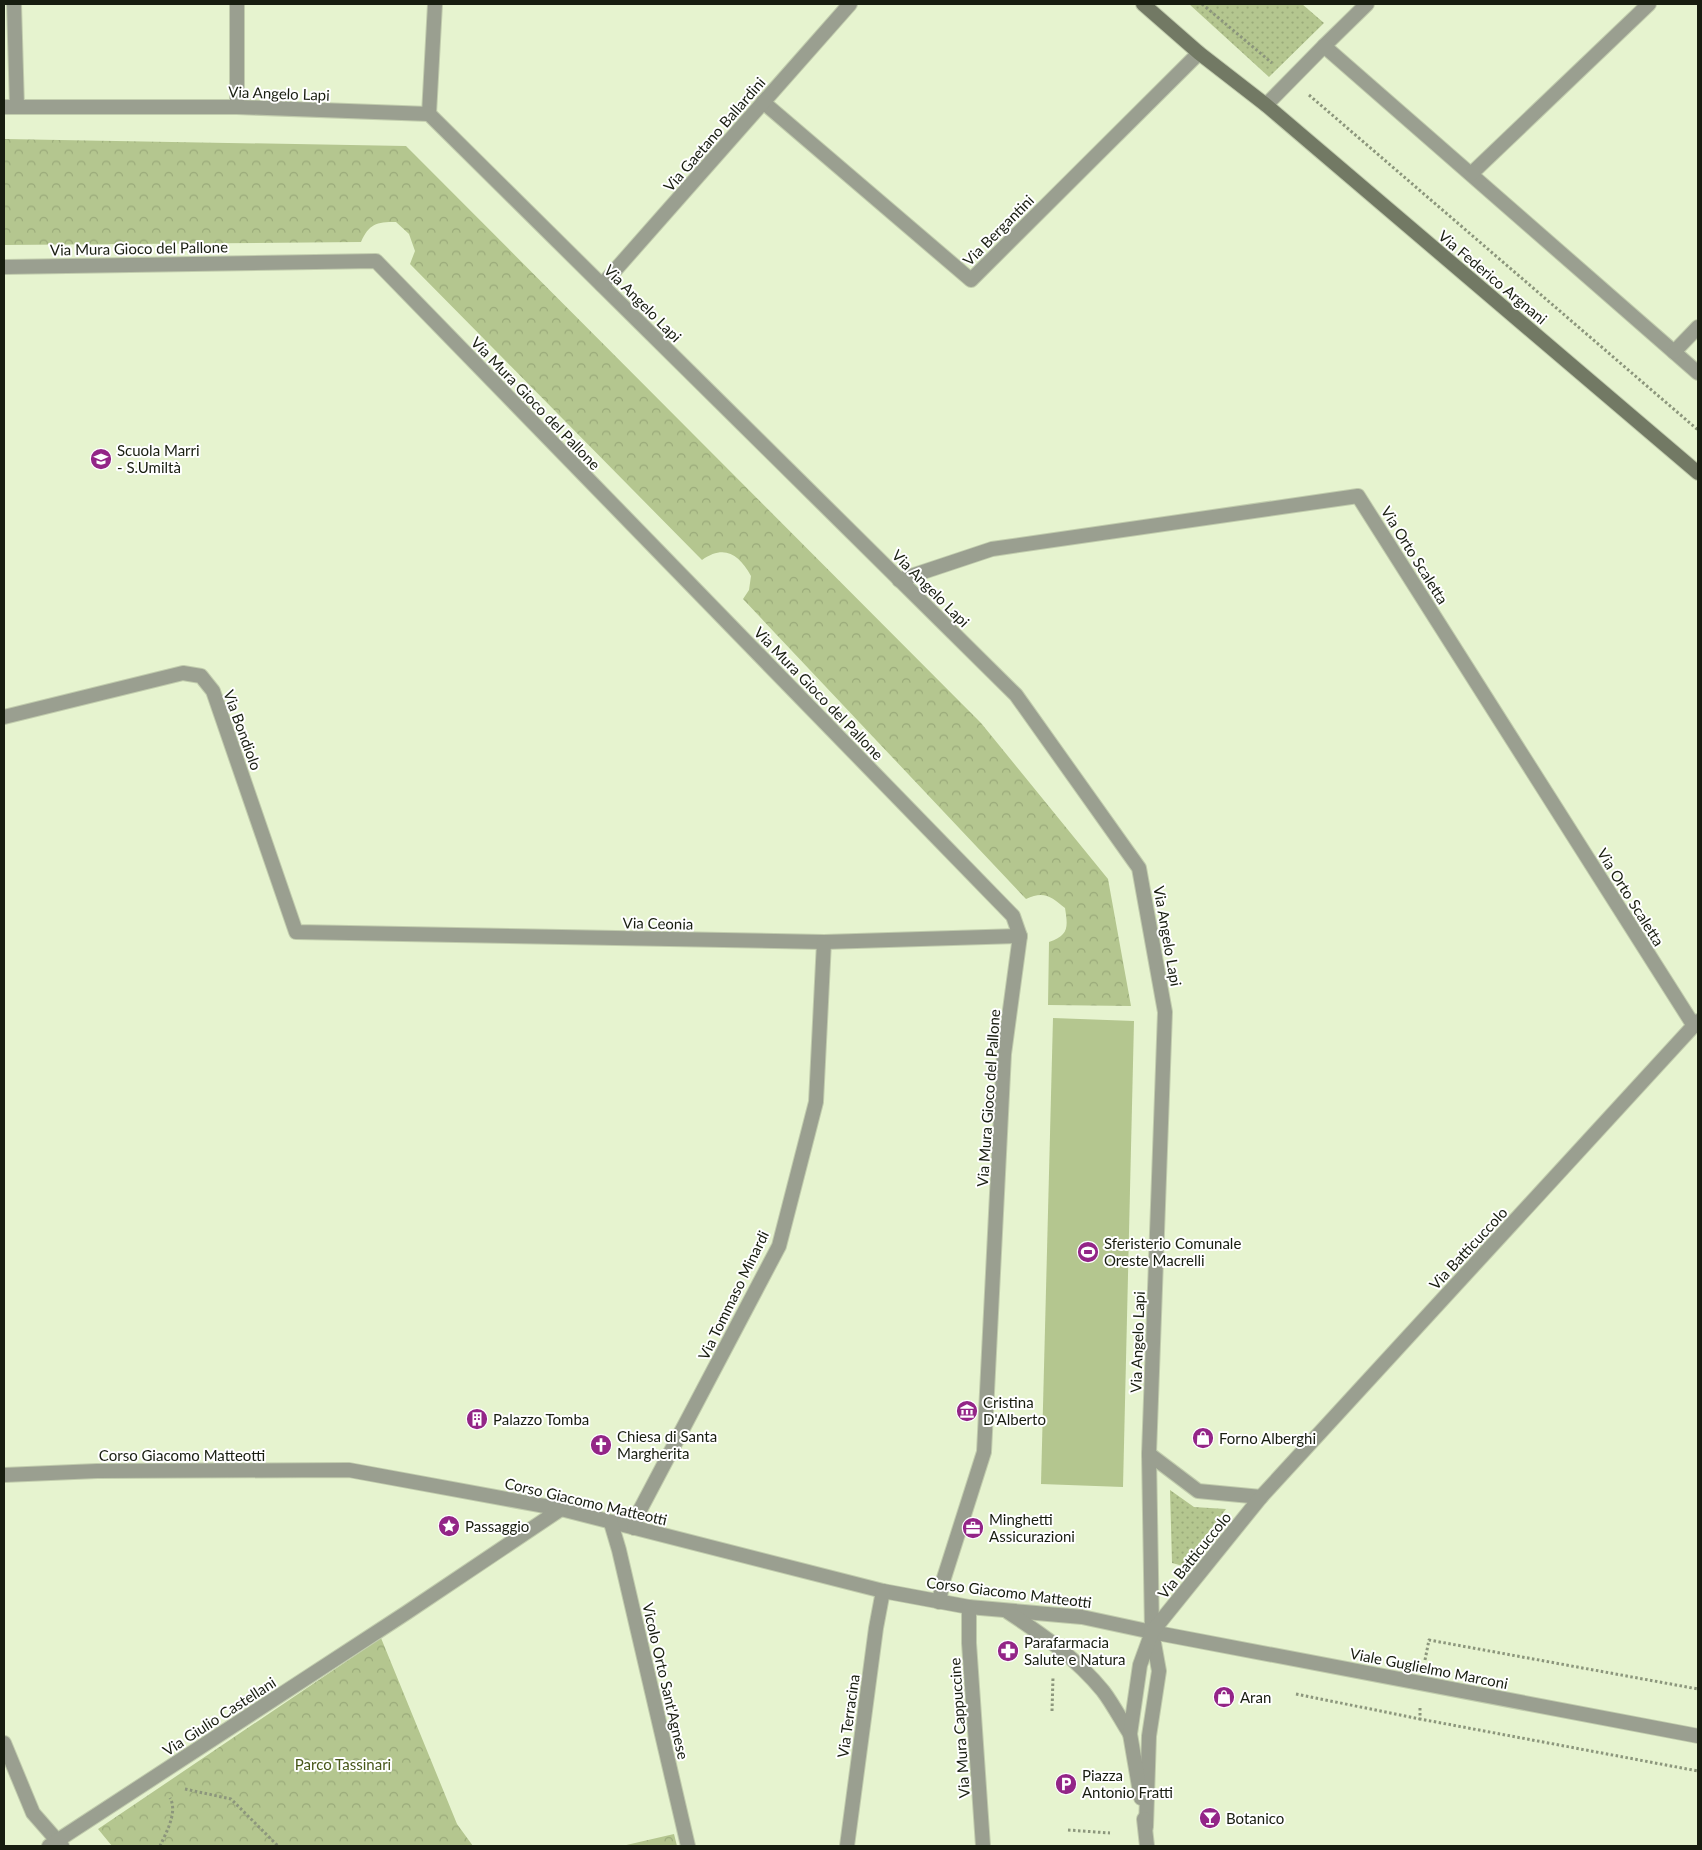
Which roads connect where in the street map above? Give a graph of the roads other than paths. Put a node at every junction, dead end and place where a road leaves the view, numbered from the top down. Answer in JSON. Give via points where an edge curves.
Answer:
{"nodes":[{"id":1,"x":14,"y":4,"type":"edge"},
{"id":2,"x":237,"y":4,"type":"edge"},
{"id":3,"x":435,"y":4,"type":"edge"},
{"id":4,"x":850,"y":4,"type":"edge"},
{"id":5,"x":1143,"y":4,"type":"edge"},
{"id":6,"x":1367,"y":4,"type":"edge"},
{"id":7,"x":1649,"y":4,"type":"edge"},
{"id":8,"x":1324,"y":46,"type":"junction"},
{"id":9,"x":1199,"y":53,"type":"junction"},
{"id":10,"x":763,"y":102,"type":"junction"},
{"id":11,"x":1266,"y":105,"type":"junction"},
{"id":12,"x":10,"y":107,"type":"edge"},
{"id":13,"x":237,"y":107,"type":"junction"},
{"id":14,"x":429,"y":114,"type":"junction"},
{"id":15,"x":1471,"y":174,"type":"junction"},
{"id":16,"x":4,"y":267,"type":"edge"},
{"id":17,"x":602,"y":285,"type":"junction"},
{"id":18,"x":1698,"y":327,"type":"edge"},
{"id":19,"x":1674,"y":352,"type":"junction"},
{"id":20,"x":1698,"y":373,"type":"edge"},
{"id":21,"x":1698,"y":473,"type":"edge"},
{"id":22,"x":899,"y":580,"type":"junction"},
{"id":23,"x":4,"y":717,"type":"edge"},
{"id":24,"x":296,"y":932,"type":"joint"},
{"id":25,"x":1020,"y":936,"type":"junction"},
{"id":26,"x":824,"y":942,"type":"junction"},
{"id":27,"x":1696,"y":1024,"type":"edge"},
{"id":28,"x":1149,"y":1454,"type":"junction"},
{"id":29,"x":4,"y":1475,"type":"edge"},
{"id":30,"x":1261,"y":1497,"type":"junction"},
{"id":31,"x":561,"y":1510,"type":"junction"},
{"id":32,"x":611,"y":1523,"type":"junction"},
{"id":33,"x":634,"y":1528,"type":"junction"},
{"id":34,"x":883,"y":1591,"type":"junction"},
{"id":35,"x":939,"y":1602,"type":"junction"},
{"id":36,"x":969,"y":1606,"type":"junction"},
{"id":37,"x":1005,"y":1610,"type":"junction"},
{"id":38,"x":1152,"y":1632,"type":"junction"},
{"id":39,"x":1130,"y":1734,"type":"junction"},
{"id":40,"x":1698,"y":1736,"type":"edge"},
{"id":41,"x":4,"y":1743,"type":"edge"},
{"id":42,"x":1146,"y":1827,"type":"junction"},
{"id":43,"x":56,"y":1844,"type":"edge"},
{"id":44,"x":688,"y":1846,"type":"edge"},
{"id":45,"x":847,"y":1846,"type":"edge"},
{"id":46,"x":983,"y":1846,"type":"edge"},
{"id":47,"x":1147,"y":1846,"type":"edge"}],
"edges":[{"from":1,"to":12,"type":"street"},
{"from":2,"to":13,"type":"street"},
{"from":3,"to":14,"type":"street"},
{"from":4,"to":10,"type":"street","name":"Via Gaetano Ballardini"},
{"from":5,"to":9,"type":"main road","name":"Via Federico Argnani"},
{"from":6,"to":8,"type":"street"},
{"from":7,"to":15,"type":"street"},
{"from":8,"to":11,"type":"street"},
{"from":8,"to":15,"type":"street"},
{"from":9,"to":10,"type":"street","name":"Via Bergantini","via":[[971,280]]},
{"from":9,"to":11,"type":"main road","name":"Via Federico Argnani"},
{"from":10,"to":17,"type":"street","name":"Via Gaetano Ballardini"},
{"from":11,"to":21,"type":"main road","name":"Via Federico Argnani"},
{"from":12,"to":13,"type":"street","name":"Via Angelo Lapi"},
{"from":13,"to":14,"type":"street","name":"Via Angelo Lapi"},
{"from":14,"to":17,"type":"street","name":"Via Angelo Lapi"},
{"from":15,"to":19,"type":"street"},
{"from":16,"to":25,"type":"street","name":"Via Mura Gioco del Pallone","via":[[376,261],[1013,916]]},
{"from":17,"to":22,"type":"street","name":"Via Angelo Lapi"},
{"from":18,"to":19,"type":"street"},
{"from":19,"to":20,"type":"street"},
{"from":22,"to":27,"type":"street","name":"Via Orto Scaletta","via":[[992,549],[1358,496]]},
{"from":22,"to":28,"type":"street","name":"Via Angelo Lapi","via":[[1016,696],[1139,868],[1165,1012]]},
{"from":23,"to":24,"type":"street","name":"Via Bondiolo","via":[[183,673],[201,676],[213,691]]},
{"from":24,"to":26,"type":"street","name":"Via Ceonia"},
{"from":25,"to":26,"type":"street","name":"Via Ceonia"},
{"from":25,"to":35,"type":"street","name":"Via Mura Gioco del Pallone","via":[[1004,1054],[984,1452]]},
{"from":26,"to":33,"type":"street","name":"Via Tommaso Minardi","via":[[816,1102],[779,1246],[640,1510]]},
{"from":27,"to":30,"type":"street","name":"Via Batticuccolo"},
{"from":28,"to":30,"type":"street","name":"Via Batticuccolo","via":[[1198,1491]]},
{"from":28,"to":38,"type":"street","name":"Via Angelo Lapi"},
{"from":29,"to":31,"type":"street","name":"Corso Giacomo Matteotti","via":[[97,1471],[349,1470]]},
{"from":30,"to":38,"type":"street","name":"Via Batticuccolo"},
{"from":31,"to":32,"type":"street","name":"Corso Giacomo Matteotti"},
{"from":31,"to":43,"type":"street","name":"Via Giulio Castellani"},
{"from":32,"to":33,"type":"street","name":"Corso Giacomo Matteotti"},
{"from":32,"to":44,"type":"street","name":"Vicolo Orto Sant'Agnese"},
{"from":33,"to":34,"type":"street","name":"Corso Giacomo Matteotti"},
{"from":34,"to":35,"type":"street","name":"Corso Giacomo Matteotti"},
{"from":34,"to":45,"type":"street","name":"Via Terracina"},
{"from":35,"to":36,"type":"street","name":"Corso Giacomo Matteotti"},
{"from":36,"to":37,"type":"street","name":"Corso Giacomo Matteotti"},
{"from":36,"to":46,"type":"street","name":"Via Mura Cappuccine"},
{"from":37,"to":38,"type":"street","name":"Corso Giacomo Matteotti","via":[[1082,1616]]},
{"from":37,"to":39,"type":"street","via":[[1050,1639],[1078,1665],[1104,1691]]},
{"from":38,"to":39,"type":"street","via":[[1140,1665]]},
{"from":38,"to":40,"type":"street","name":"Viale Guglielmo Marconi"},
{"from":38,"to":42,"type":"street","via":[[1159,1671],[1149,1736]]},
{"from":39,"to":42,"type":"street"},
{"from":41,"to":43,"type":"street","via":[[33,1812]]},
{"from":42,"to":47,"type":"street"}]}
